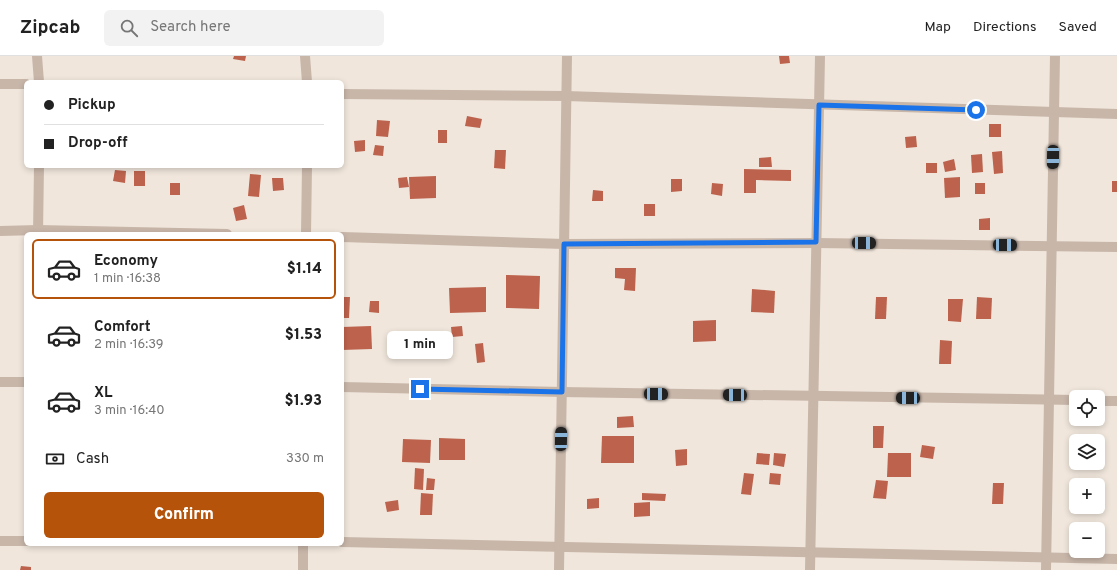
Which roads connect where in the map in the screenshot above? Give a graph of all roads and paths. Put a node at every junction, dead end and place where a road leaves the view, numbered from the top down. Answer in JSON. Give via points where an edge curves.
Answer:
{"nodes":[{"id":1,"x":37,"y":56,"type":"edge"},
{"id":2,"x":306,"y":56,"type":"edge"},
{"id":3,"x":567,"y":56,"type":"edge"},
{"id":4,"x":820,"y":56,"type":"edge"},
{"id":5,"x":1055,"y":56,"type":"edge"},
{"id":6,"x":39,"y":80,"type":"edge"},
{"id":7,"x":307,"y":80,"type":"edge"},
{"id":8,"x":0,"y":84,"type":"edge"},
{"id":9,"x":24,"y":84,"type":"edge"},
{"id":10,"x":344,"y":94,"type":"edge"},
{"id":11,"x":566,"y":96,"type":"junction"},
{"id":12,"x":819,"y":105,"type":"junction"},
{"id":13,"x":1054,"y":113,"type":"junction"},
{"id":14,"x":1117,"y":114,"type":"edge"},
{"id":15,"x":39,"y":168,"type":"edge"},
{"id":16,"x":307,"y":168,"type":"edge"},
{"id":17,"x":0,"y":230,"type":"edge"},
{"id":18,"x":38,"y":232,"type":"edge"},
{"id":19,"x":306,"y":232,"type":"edge"},
{"id":20,"x":344,"y":237,"type":"edge"},
{"id":21,"x":816,"y":242,"type":"junction"},
{"id":22,"x":564,"y":244,"type":"junction"},
{"id":23,"x":1052,"y":246,"type":"junction"},
{"id":24,"x":1117,"y":247,"type":"edge"},
{"id":25,"x":0,"y":382,"type":"edge"},
{"id":26,"x":24,"y":382,"type":"edge"},
{"id":27,"x":344,"y":387,"type":"edge"},
{"id":28,"x":562,"y":392,"type":"junction"},
{"id":29,"x":813,"y":396,"type":"junction"},
{"id":30,"x":1049,"y":399,"type":"junction"},
{"id":31,"x":1069,"y":400,"type":"edge"},
{"id":32,"x":1105,"y":400,"type":"edge"},
{"id":33,"x":1117,"y":401,"type":"edge"},
{"id":34,"x":0,"y":541,"type":"edge"},
{"id":35,"x":24,"y":541,"type":"edge"},
{"id":36,"x":344,"y":542,"type":"edge"},
{"id":37,"x":303,"y":546,"type":"edge"},
{"id":38,"x":559,"y":547,"type":"junction"},
{"id":39,"x":810,"y":552,"type":"junction"},
{"id":40,"x":1046,"y":558,"type":"junction"},
{"id":41,"x":1117,"y":559,"type":"edge"},
{"id":42,"x":303,"y":570,"type":"edge"},
{"id":43,"x":559,"y":570,"type":"edge"},
{"id":44,"x":810,"y":570,"type":"edge"},
{"id":45,"x":1046,"y":570,"type":"edge"}],
"edges":[{"from":1,"to":6,"type":"street"},
{"from":2,"to":7,"type":"street"},
{"from":3,"to":11,"type":"street"},
{"from":4,"to":12,"type":"street"},
{"from":5,"to":13,"type":"street"},
{"from":8,"to":9,"type":"street"},
{"from":10,"to":11,"type":"street"},
{"from":11,"to":12,"type":"street"},
{"from":11,"to":22,"type":"street"},
{"from":12,"to":13,"type":"street"},
{"from":12,"to":21,"type":"street"},
{"from":13,"to":14,"type":"street"},
{"from":13,"to":23,"type":"street"},
{"from":15,"to":18,"type":"street"},
{"from":16,"to":19,"type":"street"},
{"from":17,"to":18,"type":"street"},
{"from":20,"to":22,"type":"street"},
{"from":21,"to":22,"type":"street"},
{"from":21,"to":23,"type":"street"},
{"from":21,"to":29,"type":"street"},
{"from":22,"to":28,"type":"street"},
{"from":23,"to":24,"type":"street"},
{"from":23,"to":30,"type":"street"},
{"from":25,"to":26,"type":"street"},
{"from":27,"to":28,"type":"street"},
{"from":28,"to":29,"type":"street"},
{"from":28,"to":38,"type":"street"},
{"from":29,"to":30,"type":"street"},
{"from":29,"to":39,"type":"street"},
{"from":30,"to":31,"type":"street"},
{"from":30,"to":40,"type":"street"},
{"from":32,"to":33,"type":"street"},
{"from":34,"to":35,"type":"street"},
{"from":36,"to":38,"type":"street"},
{"from":37,"to":42,"type":"street"},
{"from":38,"to":39,"type":"street"},
{"from":38,"to":43,"type":"street"},
{"from":39,"to":40,"type":"street"},
{"from":39,"to":44,"type":"street"},
{"from":40,"to":41,"type":"street"},
{"from":40,"to":45,"type":"street"}]}
